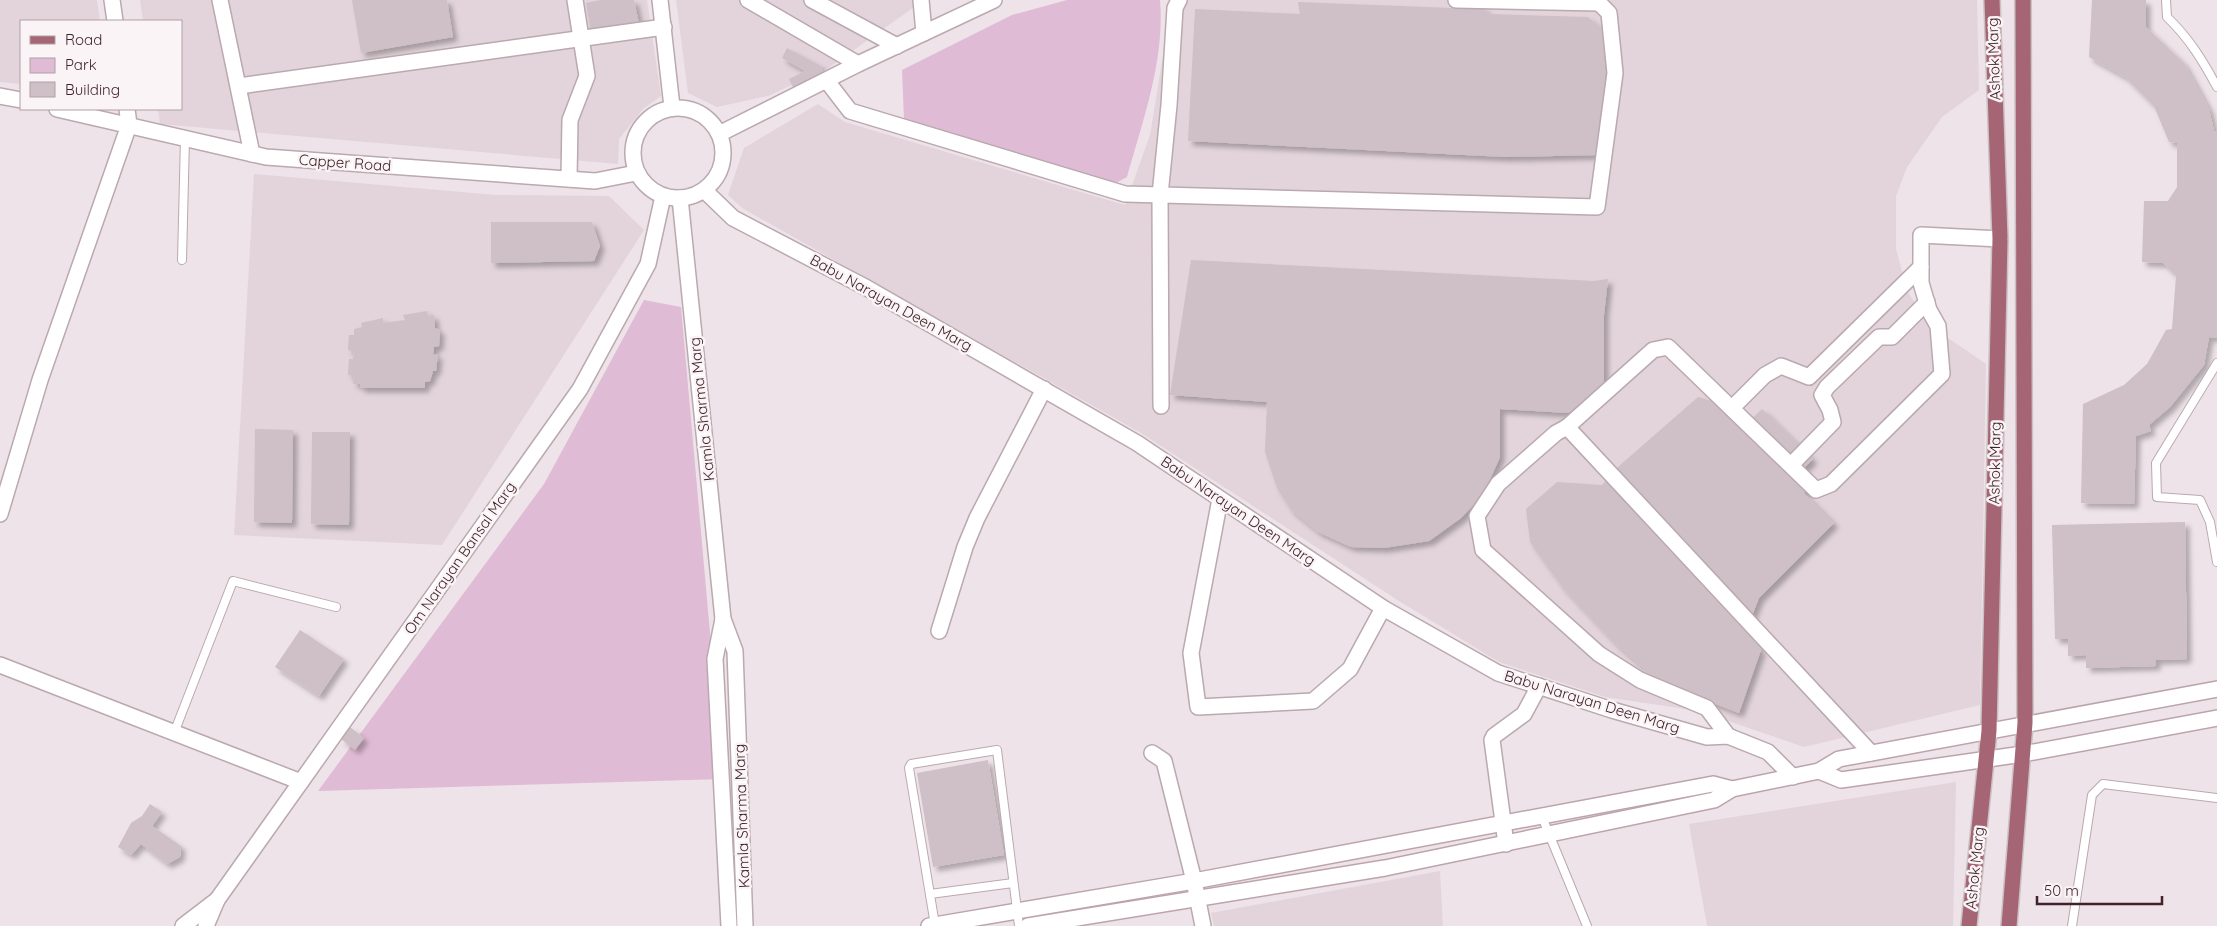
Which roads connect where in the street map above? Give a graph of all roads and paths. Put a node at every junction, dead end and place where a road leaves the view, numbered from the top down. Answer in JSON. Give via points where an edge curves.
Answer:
{"nodes":[{"id":1,"x":112,"y":0,"type":"edge"},
{"id":2,"x":220,"y":0,"type":"edge"},
{"id":3,"x":575,"y":0,"type":"edge"},
{"id":4,"x":660,"y":0,"type":"edge"},
{"id":5,"x":748,"y":0,"type":"edge"},
{"id":6,"x":812,"y":0,"type":"edge"},
{"id":7,"x":921,"y":0,"type":"edge"},
{"id":8,"x":994,"y":0,"type":"edge"},
{"id":9,"x":1178,"y":0,"type":"edge"},
{"id":10,"x":1456,"y":0,"type":"edge"},
{"id":11,"x":1992,"y":0,"type":"edge"},
{"id":12,"x":2023,"y":0,"type":"edge"},
{"id":13,"x":2166,"y":0,"type":"edge"},
{"id":14,"x":1598,"y":2,"type":"edge"},
{"id":15,"x":115,"y":20,"type":"edge"},
{"id":16,"x":664,"y":27,"type":"junction"},
{"id":17,"x":924,"y":33,"type":"junction"},
{"id":18,"x":581,"y":38,"type":"junction"},
{"id":19,"x":898,"y":46,"type":"junction"},
{"id":20,"x":858,"y":64,"type":"junction"},
{"id":21,"x":827,"y":81,"type":"junction"},
{"id":22,"x":239,"y":86,"type":"junction"},
{"id":23,"x":2217,"y":87,"type":"edge"},
{"id":24,"x":0,"y":96,"type":"edge"},
{"id":25,"x":20,"y":100,"type":"edge"},
{"id":26,"x":672,"y":107,"type":"junction"},
{"id":27,"x":62,"y":110,"type":"edge"},
{"id":28,"x":126,"y":110,"type":"edge"},
{"id":29,"x":129,"y":125,"type":"junction"},
{"id":30,"x":719,"y":134,"type":"junction"},
{"id":31,"x":186,"y":138,"type":"junction"},
{"id":32,"x":252,"y":154,"type":"junction"},
{"id":33,"x":636,"y":173,"type":"junction"},
{"id":34,"x":569,"y":179,"type":"junction"},
{"id":35,"x":704,"y":190,"type":"junction"},
{"id":36,"x":1160,"y":195,"type":"junction"},
{"id":37,"x":663,"y":196,"type":"junction"},
{"id":38,"x":680,"y":198,"type":"junction"},
{"id":39,"x":2000,"y":239,"type":"junction"},
{"id":40,"x":2022,"y":240,"type":"junction"},
{"id":41,"x":182,"y":260,"type":"dead end"},
{"id":42,"x":1921,"y":267,"type":"junction"},
{"id":43,"x":1927,"y":302,"type":"junction"},
{"id":44,"x":2217,"y":363,"type":"edge"},
{"id":45,"x":1044,"y":389,"type":"junction"},
{"id":46,"x":1161,"y":406,"type":"dead end"},
{"id":47,"x":1732,"y":408,"type":"junction"},
{"id":48,"x":1567,"y":427,"type":"junction"},
{"id":49,"x":1791,"y":465,"type":"junction"},
{"id":50,"x":1220,"y":499,"type":"junction"},
{"id":51,"x":0,"y":514,"type":"edge"},
{"id":52,"x":2217,"y":562,"type":"edge"},
{"id":53,"x":336,"y":607,"type":"dead end"},
{"id":54,"x":1383,"y":608,"type":"junction"},
{"id":55,"x":722,"y":619,"type":"junction"},
{"id":56,"x":940,"y":631,"type":"dead end"},
{"id":57,"x":0,"y":665,"type":"edge"},
{"id":58,"x":1539,"y":686,"type":"junction"},
{"id":59,"x":2217,"y":689,"type":"edge"},
{"id":60,"x":2217,"y":718,"type":"edge"},
{"id":61,"x":2025,"y":724,"type":"junction"},
{"id":62,"x":1989,"y":731,"type":"junction"},
{"id":63,"x":174,"y":733,"type":"junction"},
{"id":64,"x":1728,"y":736,"type":"junction"},
{"id":65,"x":1152,"y":753,"type":"dead end"},
{"id":66,"x":1871,"y":753,"type":"junction"},
{"id":67,"x":2022,"y":754,"type":"junction"},
{"id":68,"x":1986,"y":759,"type":"junction"},
{"id":69,"x":1819,"y":772,"type":"junction"},
{"id":70,"x":1793,"y":777,"type":"junction"},
{"id":71,"x":301,"y":782,"type":"junction"},
{"id":72,"x":740,"y":782,"type":"junction"},
{"id":73,"x":722,"y":783,"type":"junction"},
{"id":74,"x":1732,"y":789,"type":"junction"},
{"id":75,"x":2217,"y":798,"type":"edge"},
{"id":76,"x":1542,"y":817,"type":"junction"},
{"id":77,"x":1503,"y":825,"type":"junction"},
{"id":78,"x":1550,"y":836,"type":"junction"},
{"id":79,"x":1506,"y":844,"type":"junction"},
{"id":80,"x":1336,"y":855,"type":"junction"},
{"id":81,"x":1339,"y":875,"type":"junction"},
{"id":82,"x":1194,"y":881,"type":"junction"},
{"id":83,"x":1013,"y":883,"type":"junction"},
{"id":84,"x":930,"y":894,"type":"junction"},
{"id":85,"x":1198,"y":898,"type":"junction"},
{"id":86,"x":217,"y":900,"type":"junction"},
{"id":87,"x":1018,"y":919,"type":"edge"},
{"id":88,"x":183,"y":926,"type":"edge"},
{"id":89,"x":206,"y":926,"type":"edge"},
{"id":90,"x":729,"y":926,"type":"edge"},
{"id":91,"x":746,"y":926,"type":"edge"},
{"id":92,"x":932,"y":926,"type":"edge"},
{"id":93,"x":1028,"y":926,"type":"edge"},
{"id":94,"x":1203,"y":926,"type":"edge"},
{"id":95,"x":1587,"y":926,"type":"edge"},
{"id":96,"x":1969,"y":926,"type":"edge"},
{"id":97,"x":2009,"y":926,"type":"edge"},
{"id":98,"x":2072,"y":926,"type":"edge"}],
"edges":[{"from":1,"to":15,"type":"street"},
{"from":2,"to":22,"type":"street"},
{"from":3,"to":18,"type":"street"},
{"from":4,"to":16,"type":"street"},
{"from":5,"to":20,"type":"street"},
{"from":6,"to":19,"type":"street"},
{"from":7,"to":17,"type":"street"},
{"from":8,"to":17,"type":"street"},
{"from":9,"to":36,"type":"street"},
{"from":10,"to":14,"type":"street"},
{"from":11,"to":39,"type":"main road","name":"Ashok Marg"},
{"from":12,"to":40,"type":"main road","name":"Ashok Marg"},
{"from":13,"to":23,"type":"lane","via":[[2167,17],[2202,59]]},
{"from":14,"to":36,"type":"street","via":[[1609,13],[1615,73],[1597,207]]},
{"from":16,"to":18,"type":"street"},
{"from":16,"to":26,"type":"street"},
{"from":17,"to":19,"type":"street"},
{"from":18,"to":22,"type":"street"},
{"from":18,"to":34,"type":"street","via":[[587,76],[570,120]]},
{"from":19,"to":20,"type":"street"},
{"from":20,"to":21,"type":"street"},
{"from":21,"to":30,"type":"street"},
{"from":21,"to":36,"type":"street","via":[[850,112],[1125,194]]},
{"from":22,"to":32,"type":"street"},
{"from":24,"to":25,"type":"street"},
{"from":26,"to":30,"type":"street","via":[[694,110],[709,119]]},
{"from":26,"to":33,"type":"street","via":[[645,120],[634,137],[632,156]]},
{"from":27,"to":29,"type":"street","name":"Capper Road"},
{"from":28,"to":29,"type":"street"},
{"from":29,"to":31,"type":"street","name":"Capper Road"},
{"from":29,"to":51,"type":"street","via":[[40,380]]},
{"from":30,"to":35,"type":"street","via":[[722,165]]},
{"from":31,"to":32,"type":"street","name":"Capper Road"},
{"from":31,"to":41,"type":"lane"},
{"from":32,"to":34,"type":"street","name":"Capper Road"},
{"from":33,"to":34,"type":"street","name":"Capper Road","via":[[595,181]]},
{"from":33,"to":37,"type":"street","via":[[646,186]]},
{"from":35,"to":38,"type":"street"},
{"from":35,"to":45,"type":"street","name":"Babu Narayan Deen Marg","via":[[733,218],[867,288]]},
{"from":36,"to":46,"type":"street"},
{"from":37,"to":38,"type":"street"},
{"from":37,"to":71,"type":"street","name":"Om Narayan Bansal Marg","via":[[648,264],[580,389]]},
{"from":38,"to":55,"type":"street","name":"Kamla Sharma Marg"},
{"from":39,"to":40,"type":"main road"},
{"from":39,"to":42,"type":"street","via":[[1921,235]]},
{"from":39,"to":62,"type":"main road","name":"Ashok Marg"},
{"from":40,"to":61,"type":"main road","name":"Ashok Marg"},
{"from":42,"to":43,"type":"street","via":[[1921,283]]},
{"from":42,"to":47,"type":"street","via":[[1810,377],[1781,366],[1765,375]]},
{"from":43,"to":49,"type":"street","via":[[1892,337],[1879,337],[1827,387],[1822,395],[1833,422]]},
{"from":43,"to":49,"type":"street","via":[[1938,326],[1942,374],[1831,484],[1816,490]]},
{"from":44,"to":52,"type":"lane","via":[[2156,463],[2157,497],[2200,500],[2210,522]]},
{"from":45,"to":50,"type":"street","name":"Babu Narayan Deen Marg","via":[[1137,443]]},
{"from":45,"to":56,"type":"street","via":[[977,518]]},
{"from":47,"to":48,"type":"street","via":[[1668,347],[1653,350]]},
{"from":47,"to":49,"type":"street"},
{"from":48,"to":64,"type":"street","via":[[1498,484],[1476,516],[1483,550],[1599,654],[1640,680],[1707,708]]},
{"from":48,"to":66,"type":"street"},
{"from":50,"to":54,"type":"street","name":"Babu Narayan Deen Marg"},
{"from":50,"to":54,"type":"street","via":[[1191,653],[1198,707],[1312,701],[1350,669]]},
{"from":53,"to":63,"type":"lane","via":[[233,581]]},
{"from":54,"to":58,"type":"street","name":"Babu Narayan Deen Marg","via":[[1498,673]]},
{"from":55,"to":72,"type":"street","name":"Kamla Sharma Marg","via":[[735,651]]},
{"from":55,"to":73,"type":"street","name":"Kamla Sharma Marg","via":[[715,659]]},
{"from":57,"to":63,"type":"street"},
{"from":58,"to":64,"type":"street","name":"Babu Narayan Deen Marg","via":[[1707,737]]},
{"from":58,"to":77,"type":"street","via":[[1524,714],[1492,740]]},
{"from":59,"to":61,"type":"street"},
{"from":60,"to":67,"type":"street"},
{"from":61,"to":62,"type":"street"},
{"from":61,"to":67,"type":"main road","name":"Ashok Marg"},
{"from":62,"to":66,"type":"street"},
{"from":62,"to":68,"type":"main road","name":"Ashok Marg"},
{"from":63,"to":71,"type":"street"},
{"from":64,"to":70,"type":"street","name":"Babu Narayan Deen Marg","via":[[1768,752]]},
{"from":65,"to":82,"type":"street","via":[[1164,761]]},
{"from":66,"to":69,"type":"street","via":[[1839,759]]},
{"from":67,"to":68,"type":"street"},
{"from":67,"to":97,"type":"main road","name":"Ashok Marg"},
{"from":68,"to":69,"type":"street","via":[[1841,780]]},
{"from":68,"to":96,"type":"main road","name":"Ashok Marg"},
{"from":69,"to":70,"type":"street"},
{"from":70,"to":74,"type":"street"},
{"from":71,"to":86,"type":"street","name":"Om Narayan Bansal Marg"},
{"from":72,"to":73,"type":"street"},
{"from":72,"to":91,"type":"street","name":"Kamla Sharma Marg"},
{"from":73,"to":90,"type":"street","name":"Kamla Sharma Marg"},
{"from":74,"to":76,"type":"street","via":[[1713,784]]},
{"from":74,"to":78,"type":"street","via":[[1714,800]]},
{"from":75,"to":98,"type":"lane","via":[[2103,784],[2092,795]]},
{"from":76,"to":77,"type":"street"},
{"from":76,"to":78,"type":"lane"},
{"from":77,"to":79,"type":"street"},
{"from":77,"to":80,"type":"street"},
{"from":78,"to":79,"type":"street"},
{"from":78,"to":95,"type":"lane"},
{"from":79,"to":81,"type":"street"},
{"from":80,"to":81,"type":"street"},
{"from":80,"to":82,"type":"street"},
{"from":81,"to":85,"type":"street"},
{"from":82,"to":85,"type":"street"},
{"from":82,"to":87,"type":"street"},
{"from":83,"to":84,"type":"lane"},
{"from":83,"to":84,"type":"lane","via":[[997,750],[911,764],[908,768]]},
{"from":83,"to":87,"type":"lane"},
{"from":84,"to":92,"type":"lane"},
{"from":85,"to":93,"type":"street"},
{"from":85,"to":94,"type":"street"},
{"from":86,"to":88,"type":"street"},
{"from":86,"to":89,"type":"street"},
{"from":87,"to":92,"type":"street"}]}
